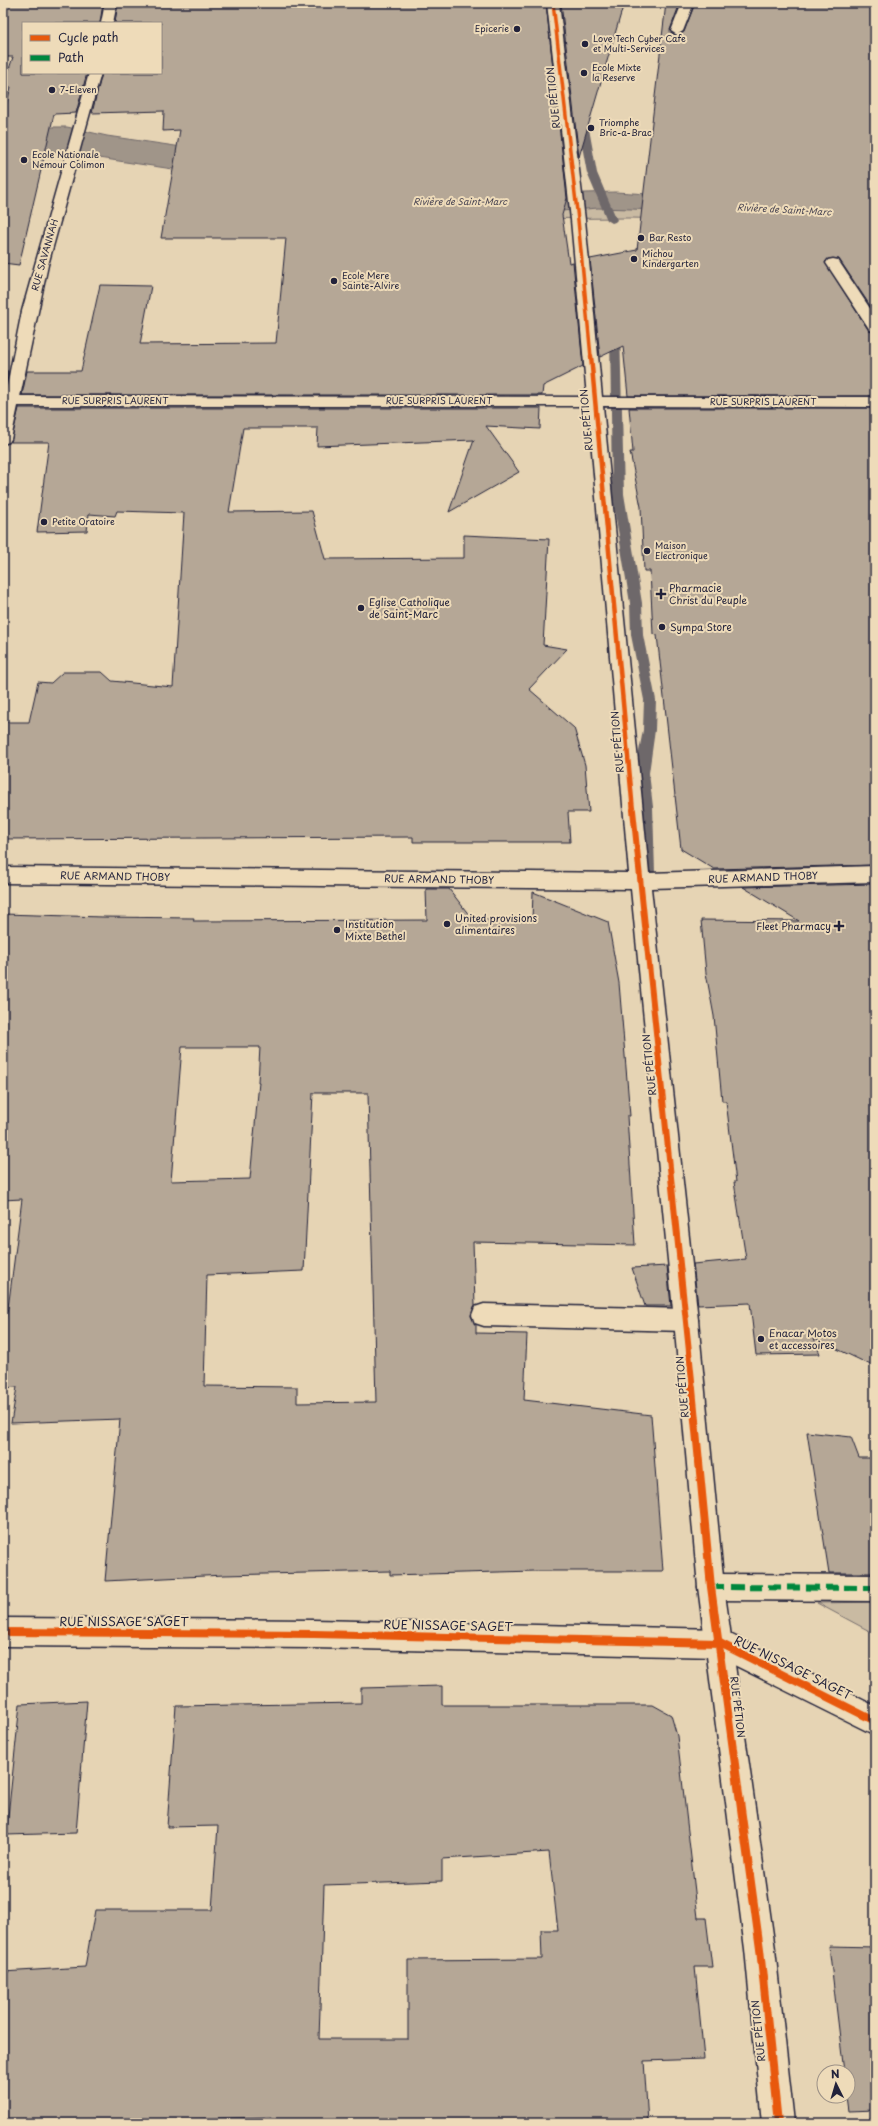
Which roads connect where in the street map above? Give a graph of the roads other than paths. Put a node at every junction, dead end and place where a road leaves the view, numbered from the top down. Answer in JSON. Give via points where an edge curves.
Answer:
{"nodes":[{"id":1,"x":112,"y":3,"type":"edge"},
{"id":2,"x":553,"y":3,"type":"edge"},
{"id":3,"x":688,"y":3,"type":"edge"},
{"id":4,"x":107,"y":22,"type":"edge"},
{"id":5,"x":677,"y":31,"type":"dead end"},
{"id":6,"x":95,"y":74,"type":"edge"},
{"id":7,"x":833,"y":262,"type":"dead end"},
{"id":8,"x":875,"y":327,"type":"edge"},
{"id":9,"x":8,"y":401,"type":"edge"},
{"id":10,"x":609,"y":402,"type":"junction"},
{"id":11,"x":875,"y":402,"type":"edge"},
{"id":12,"x":3,"y":439,"type":"edge"},
{"id":13,"x":875,"y":874,"type":"edge"},
{"id":14,"x":3,"y":875,"type":"edge"},
{"id":15,"x":640,"y":881,"type":"junction"},
{"id":16,"x":484,"y":1315,"type":"dead end"},
{"id":17,"x":686,"y":1320,"type":"junction"},
{"id":18,"x":711,"y":1587,"type":"junction"},
{"id":19,"x":875,"y":1588,"type":"edge"},
{"id":20,"x":3,"y":1632,"type":"edge"},
{"id":21,"x":720,"y":1644,"type":"junction"},
{"id":22,"x":875,"y":1721,"type":"edge"},
{"id":23,"x":778,"y":2123,"type":"edge"}],
"edges":[{"from":1,"to":4,"type":"street"},
{"from":2,"to":10,"type":"street","name":"RUE PÉTION","via":[[578,220]]},
{"from":3,"to":5,"type":"street"},
{"from":6,"to":9,"type":"street","name":"RUE SAVANNAH","via":[[83,126],[34,293]]},
{"from":7,"to":8,"type":"street"},
{"from":9,"to":10,"type":"street","name":"RUE SURPRIS LAURENT"},
{"from":9,"to":12,"type":"street","name":"RUE SAVANNAH"},
{"from":10,"to":11,"type":"street","name":"RUE SURPRIS LAURENT"},
{"from":10,"to":15,"type":"street","name":"RUE PÉTION"},
{"from":13,"to":15,"type":"street","name":"RUE ARMAND THOBY"},
{"from":14,"to":15,"type":"street","name":"RUE ARMAND THOBY"},
{"from":15,"to":17,"type":"street","name":"RUE PÉTION"},
{"from":16,"to":17,"type":"street"},
{"from":17,"to":18,"type":"street","name":"RUE PÉTION"},
{"from":18,"to":19,"type":"street"},
{"from":18,"to":21,"type":"street","name":"RUE PÉTION"},
{"from":20,"to":21,"type":"street","name":"RUE NISSAGE SAGET","via":[[314,1634]]},
{"from":21,"to":22,"type":"street","name":"RUE NISSAGE SAGET"},
{"from":21,"to":23,"type":"street","name":"RUE PÉTION","via":[[760,1949]]}]}
